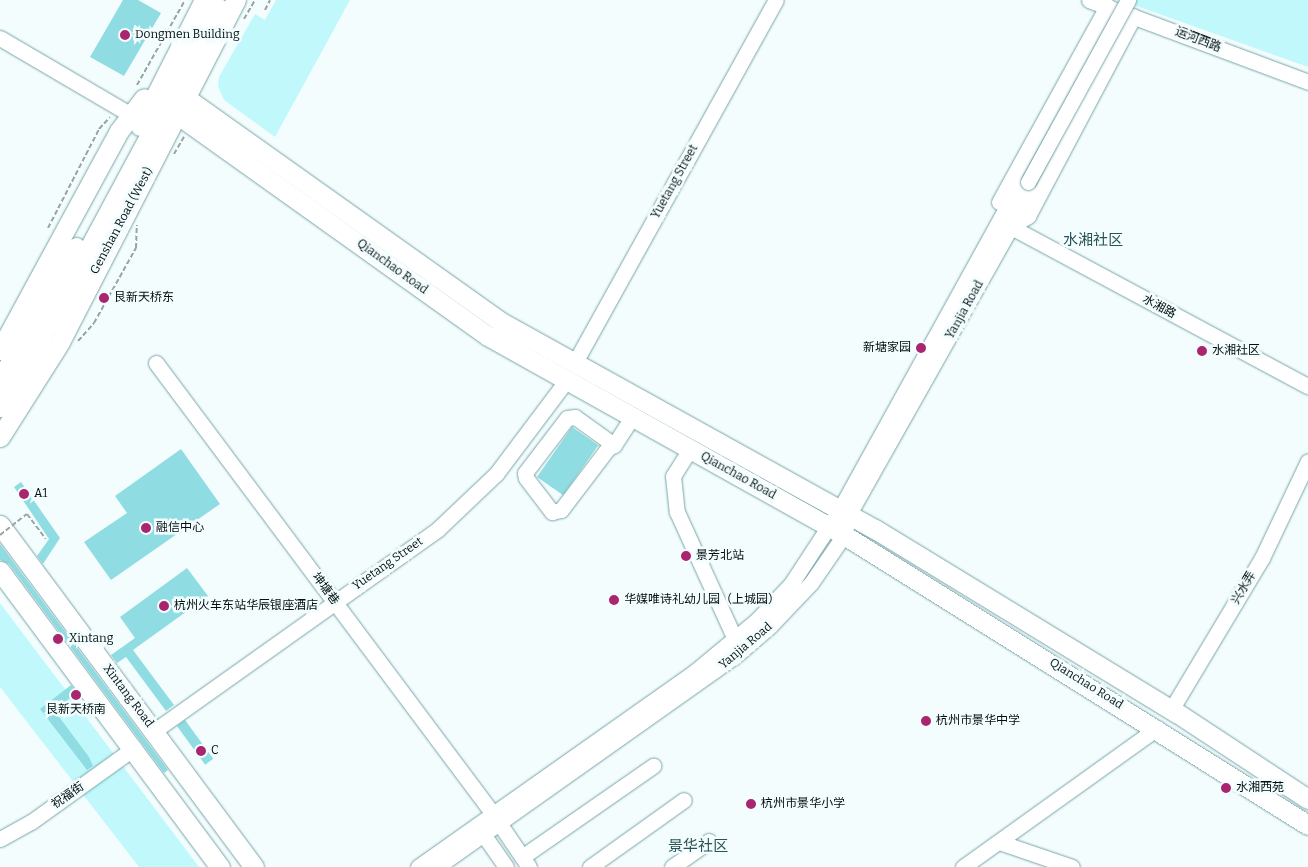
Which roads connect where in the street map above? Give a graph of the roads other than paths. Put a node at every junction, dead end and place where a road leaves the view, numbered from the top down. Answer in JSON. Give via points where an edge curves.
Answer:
{"nodes":[{"id":1,"x":204,"y":0,"type":"edge"},
{"id":2,"x":223,"y":0,"type":"edge"},
{"id":3,"x":236,"y":0,"type":"edge"},
{"id":4,"x":776,"y":0,"type":"edge"},
{"id":5,"x":1089,"y":0,"type":"edge"},
{"id":6,"x":1128,"y":0,"type":"edge"},
{"id":7,"x":1107,"y":6,"type":"junction"},
{"id":8,"x":1134,"y":16,"type":"junction"},
{"id":9,"x":0,"y":38,"type":"edge"},
{"id":10,"x":1308,"y":82,"type":"edge"},
{"id":11,"x":186,"y":98,"type":"junction"},
{"id":12,"x":178,"y":115,"type":"junction"},
{"id":13,"x":138,"y":128,"type":"junction"},
{"id":14,"x":1028,"y":182,"type":"junction"},
{"id":15,"x":1010,"y":227,"type":"junction"},
{"id":16,"x":988,"y":240,"type":"junction"},
{"id":17,"x":0,"y":350,"type":"edge"},
{"id":18,"x":156,"y":363,"type":"dead end"},
{"id":19,"x":574,"y":364,"type":"junction"},
{"id":20,"x":0,"y":380,"type":"edge"},
{"id":21,"x":566,"y":381,"type":"junction"},
{"id":22,"x":1308,"y":386,"type":"edge"},
{"id":23,"x":0,"y":407,"type":"edge"},
{"id":24,"x":632,"y":417,"type":"junction"},
{"id":25,"x":0,"y":437,"type":"edge"},
{"id":26,"x":614,"y":445,"type":"junction"},
{"id":27,"x":690,"y":449,"type":"junction"},
{"id":28,"x":1308,"y":461,"type":"edge"},
{"id":29,"x":844,"y":512,"type":"junction"},
{"id":30,"x":0,"y":525,"type":"edge"},
{"id":31,"x":837,"y":530,"type":"junction"},
{"id":32,"x":0,"y":571,"type":"edge"},
{"id":33,"x":335,"y":602,"type":"junction"},
{"id":34,"x":735,"y":639,"type":"junction"},
{"id":35,"x":1171,"y":710,"type":"junction"},
{"id":36,"x":1157,"y":728,"type":"junction"},
{"id":37,"x":154,"y":731,"type":"junction"},
{"id":38,"x":134,"y":748,"type":"junction"},
{"id":39,"x":653,"y":766,"type":"dead end"},
{"id":40,"x":1308,"y":799,"type":"edge"},
{"id":41,"x":684,"y":800,"type":"dead end"},
{"id":42,"x":496,"y":818,"type":"junction"},
{"id":43,"x":1308,"y":825,"type":"edge"},
{"id":44,"x":483,"y":834,"type":"junction"},
{"id":45,"x":0,"y":839,"type":"edge"},
{"id":46,"x":709,"y":841,"type":"dead end"},
{"id":47,"x":999,"y":842,"type":"junction"},
{"id":48,"x":526,"y":862,"type":"edge"},
{"id":49,"x":220,"y":867,"type":"edge"},
{"id":50,"x":254,"y":867,"type":"edge"},
{"id":51,"x":418,"y":867,"type":"edge"},
{"id":52,"x":437,"y":867,"type":"edge"},
{"id":53,"x":506,"y":867,"type":"edge"},
{"id":54,"x":590,"y":867,"type":"edge"},
{"id":55,"x":672,"y":867,"type":"edge"},
{"id":56,"x":962,"y":867,"type":"edge"},
{"id":57,"x":1072,"y":867,"type":"edge"}],
"edges":[{"from":1,"to":13,"type":"main road","name":"Genshan Road (West)"},
{"from":2,"to":13,"type":"main road","name":"Genshan Road (West)"},
{"from":3,"to":11,"type":"main road","name":"Genshan Road (West)"},
{"from":4,"to":19,"type":"street","name":"Yuetang Street"},
{"from":5,"to":7,"type":"street","name":"运河西路"},
{"from":6,"to":14,"type":"street","name":"Yanjia Road","bridge":true},
{"from":7,"to":8,"type":"street","name":"运河西路"},
{"from":7,"to":16,"type":"street","name":"Yanjia Road","via":[[989,221]]},
{"from":8,"to":10,"type":"street","name":"运河西路"},
{"from":8,"to":15,"type":"street","name":"Yanjia Road","via":[[1028,216]]},
{"from":9,"to":13,"type":"street"},
{"from":11,"to":12,"type":"main road","name":"Genshan Road (West)"},
{"from":11,"to":19,"type":"main road","name":"Qianchao Road","via":[[487,313]]},
{"from":12,"to":21,"type":"main road","name":"Qianchao Road","via":[[488,336]]},
{"from":12,"to":25,"type":"main road","name":"Genshan Road (West)","via":[[60,342]]},
{"from":13,"to":17,"type":"main road","name":"Genshan Road (West)","via":[[119,131]]},
{"from":13,"to":20,"type":"main road","name":"Genshan Road (West)"},
{"from":13,"to":23,"type":"main road","name":"Genshan Road (West)","via":[[73,280]]},
{"from":14,"to":15,"type":"street","name":"Yanjia Road","via":[[1025,199]]},
{"from":14,"to":16,"type":"street","name":"Yanjia Road","via":[[1014,194]]},
{"from":15,"to":22,"type":"street","name":"水湘路"},
{"from":15,"to":29,"type":"street","name":"Yanjia Road"},
{"from":16,"to":29,"type":"street","name":"Yanjia Road"},
{"from":18,"to":33,"type":"street","name":"坤塘巷"},
{"from":19,"to":29,"type":"main road","name":"Qianchao Road"},
{"from":21,"to":24,"type":"main road","name":"Qianchao Road"},
{"from":21,"to":33,"type":"street","name":"Yuetang Street","via":[[476,495],[438,529]]},
{"from":24,"to":26,"type":"street"},
{"from":24,"to":27,"type":"main road","name":"Qianchao Road"},
{"from":26,"to":26,"type":"street","via":[[575,418],[567,418],[525,473],[526,478],[552,512],[560,510],[608,448]]},
{"from":27,"to":31,"type":"main road","name":"Qianchao Road"},
{"from":27,"to":34,"type":"street","via":[[673,476],[677,512]]},
{"from":28,"to":35,"type":"street","name":"兴水弄","via":[[1262,558]]},
{"from":29,"to":31,"type":"street","name":"Yanjia Road"},
{"from":29,"to":35,"type":"main road","name":"Qianchao Road"},
{"from":30,"to":37,"type":"main road","name":"Xintang Road"},
{"from":31,"to":34,"type":"street","name":"Yanjia Road","via":[[792,584]]},
{"from":31,"to":36,"type":"main road","name":"Qianchao Road"},
{"from":31,"to":42,"type":"street","name":"Yanjia Road","via":[[811,583],[769,627],[734,657]]},
{"from":32,"to":38,"type":"main road"},
{"from":33,"to":37,"type":"street","name":"Yuetang Street"},
{"from":33,"to":42,"type":"street","name":"坤塘巷"},
{"from":34,"to":42,"type":"street","name":"Yanjia Road"},
{"from":35,"to":40,"type":"main road","name":"Qianchao Road"},
{"from":36,"to":43,"type":"main road","name":"Qianchao Road"},
{"from":36,"to":47,"type":"street"},
{"from":37,"to":50,"type":"main road","name":"Xintang Road"},
{"from":38,"to":45,"type":"street","name":"祝福街","via":[[31,822]]},
{"from":38,"to":49,"type":"main road"},
{"from":39,"to":48,"type":"street"},
{"from":41,"to":54,"type":"street"},
{"from":42,"to":44,"type":"street","name":"Yanjia Road"},
{"from":42,"to":48,"type":"street","name":"坤塘巷"},
{"from":42,"to":51,"type":"street","name":"Yanjia Road"},
{"from":44,"to":52,"type":"street","name":"Yanjia Road"},
{"from":44,"to":53,"type":"street"},
{"from":46,"to":55,"type":"street"},
{"from":47,"to":56,"type":"street"},
{"from":47,"to":57,"type":"street"}]}
